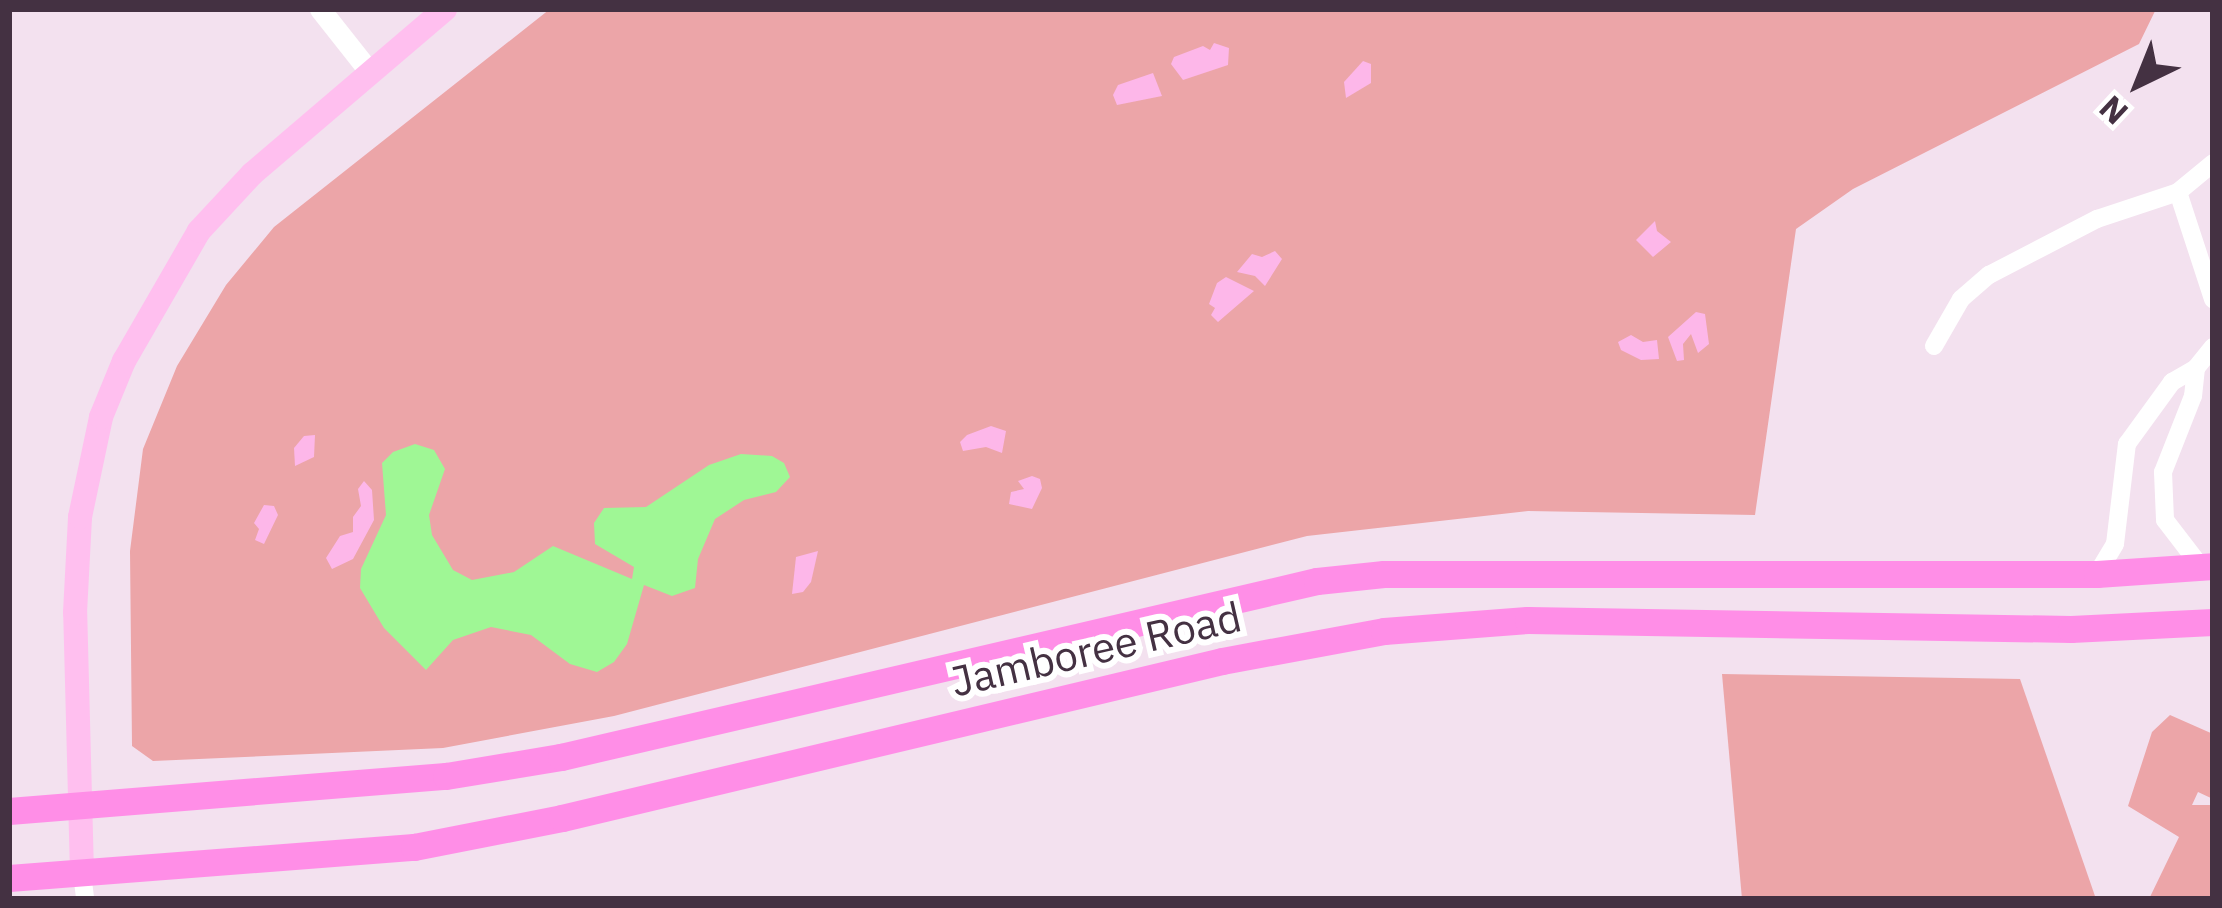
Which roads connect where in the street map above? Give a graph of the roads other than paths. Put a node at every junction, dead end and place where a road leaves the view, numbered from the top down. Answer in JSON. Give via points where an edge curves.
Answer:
{"nodes":[{"id":1,"x":320,"y":9,"type":"edge"},
{"id":2,"x":445,"y":9,"type":"edge"},
{"id":3,"x":369,"y":71,"type":"junction"},
{"id":4,"x":2213,"y":163,"type":"edge"},
{"id":5,"x":2178,"y":192,"type":"junction"},
{"id":6,"x":2213,"y":298,"type":"edge"},
{"id":7,"x":1934,"y":346,"type":"dead end"},
{"id":8,"x":2213,"y":347,"type":"edge"},
{"id":9,"x":2196,"y":368,"type":"junction"},
{"id":10,"x":2120,"y":469,"type":"junction"},
{"id":11,"x":2162,"y":472,"type":"junction"},
{"id":12,"x":2207,"y":566,"type":"edge"},
{"id":13,"x":2097,"y":574,"type":"junction"},
{"id":14,"x":2213,"y":622,"type":"edge"},
{"id":15,"x":82,"y":805,"type":"junction"},
{"id":16,"x":9,"y":811,"type":"edge"},
{"id":17,"x":9,"y":878,"type":"edge"},
{"id":18,"x":84,"y":886,"type":"edge"}],
"edges":[{"from":1,"to":3,"type":"street"},
{"from":2,"to":3,"type":"main road"},
{"from":3,"to":15,"type":"main road","via":[[199,231],[143,320],[101,417],[76,566]]},
{"from":4,"to":5,"type":"street"},
{"from":5,"to":6,"type":"street"},
{"from":5,"to":7,"type":"street","via":[[2097,218],[1989,275],[1961,299]]},
{"from":8,"to":9,"type":"street"},
{"from":9,"to":10,"type":"street","via":[[2172,382],[2127,444]]},
{"from":9,"to":11,"type":"street","via":[[2193,397]]},
{"from":10,"to":11,"type":"street"},
{"from":10,"to":13,"type":"street","via":[[2115,544]]},
{"from":11,"to":12,"type":"street","via":[[2165,520]]},
{"from":12,"to":13,"type":"main road","name":"Jamboree Road"},
{"from":13,"to":15,"type":"main road","name":"Jamboree Road","via":[[1384,574],[1317,581],[562,757],[446,776]]},
{"from":14,"to":18,"type":"main road","name":"Jamboree Road","via":[[2071,629],[1528,620],[1384,631],[1222,661],[562,818],[414,847]]},
{"from":15,"to":16,"type":"main road","name":"Jamboree Road"},
{"from":15,"to":18,"type":"main road"},
{"from":17,"to":18,"type":"main road","name":"Jamboree Road"}]}
